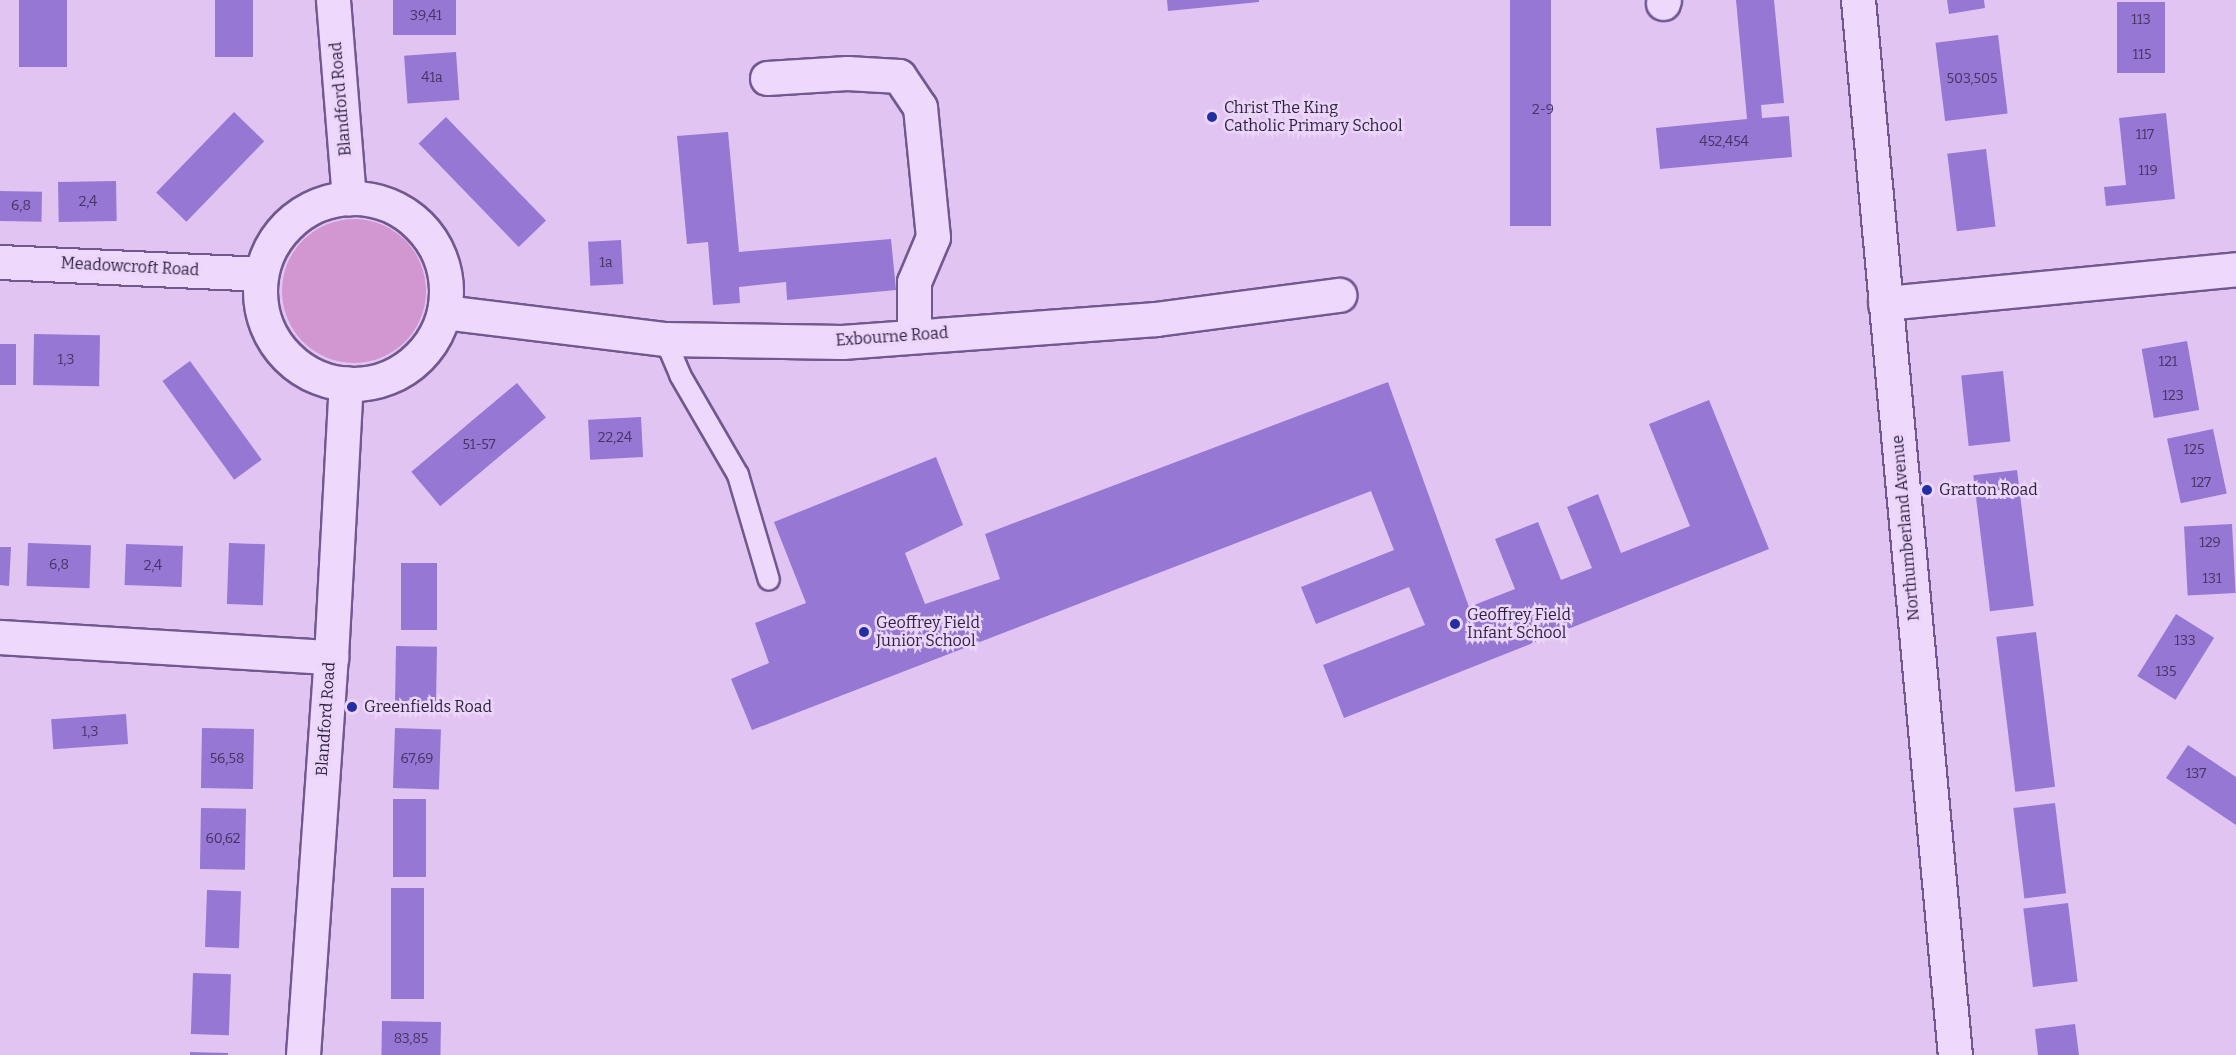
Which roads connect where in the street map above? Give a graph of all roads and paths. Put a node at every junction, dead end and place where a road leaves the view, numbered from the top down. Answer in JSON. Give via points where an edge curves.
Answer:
{"nodes":[{"id":1,"x":333,"y":0,"type":"edge"},
{"id":2,"x":1857,"y":0,"type":"edge"},
{"id":3,"x":767,"y":78,"type":"dead end"},
{"id":4,"x":350,"y":198,"type":"junction"},
{"id":5,"x":0,"y":262,"type":"edge"},
{"id":6,"x":2236,"y":269,"type":"edge"},
{"id":7,"x":261,"y":274,"type":"junction"},
{"id":8,"x":1339,"y":295,"type":"dead end"},
{"id":9,"x":1885,"y":303,"type":"junction"},
{"id":10,"x":444,"y":312,"type":"junction"},
{"id":11,"x":914,"y":336,"type":"junction"},
{"id":12,"x":665,"y":339,"type":"junction"},
{"id":13,"x":346,"y":383,"type":"junction"},
{"id":14,"x":769,"y":580,"type":"dead end"},
{"id":15,"x":0,"y":637,"type":"edge"},
{"id":16,"x":331,"y":657,"type":"junction"},
{"id":17,"x":303,"y":1055,"type":"edge"},
{"id":18,"x":1955,"y":1055,"type":"edge"}],
"edges":[{"from":1,"to":4,"type":"street","name":"Blandford Road"},
{"from":2,"to":9,"type":"street","name":"Northumberland Avenue"},
{"from":3,"to":11,"type":"street","via":[[847,73],[899,76],[920,107],[933,237],[914,282]]},
{"from":4,"to":7,"type":"street","via":[[319,204],[292,220],[272,244]]},
{"from":4,"to":10,"type":"street","via":[[378,201],[404,212],[425,231],[440,256],[446,283]]},
{"from":5,"to":7,"type":"street","name":"Meadowcroft Road"},
{"from":6,"to":9,"type":"street"},
{"from":7,"to":13,"type":"street","via":[[260,306],[270,335],[290,360],[316,376]]},
{"from":8,"to":11,"type":"street","name":"Exbourne Road","via":[[1156,319]]},
{"from":9,"to":18,"type":"street","name":"Northumberland Avenue"},
{"from":10,"to":12,"type":"street","name":"Exbourne Road"},
{"from":10,"to":13,"type":"street","via":[[435,337],[397,373],[372,382]]},
{"from":11,"to":12,"type":"street","name":"Exbourne Road","via":[[842,342]]},
{"from":12,"to":14,"type":"lane","via":[[680,375],[738,475]]},
{"from":13,"to":16,"type":"street","name":"Blandford Road"},
{"from":15,"to":16,"type":"street"},
{"from":16,"to":17,"type":"street","name":"Blandford Road"}]}
